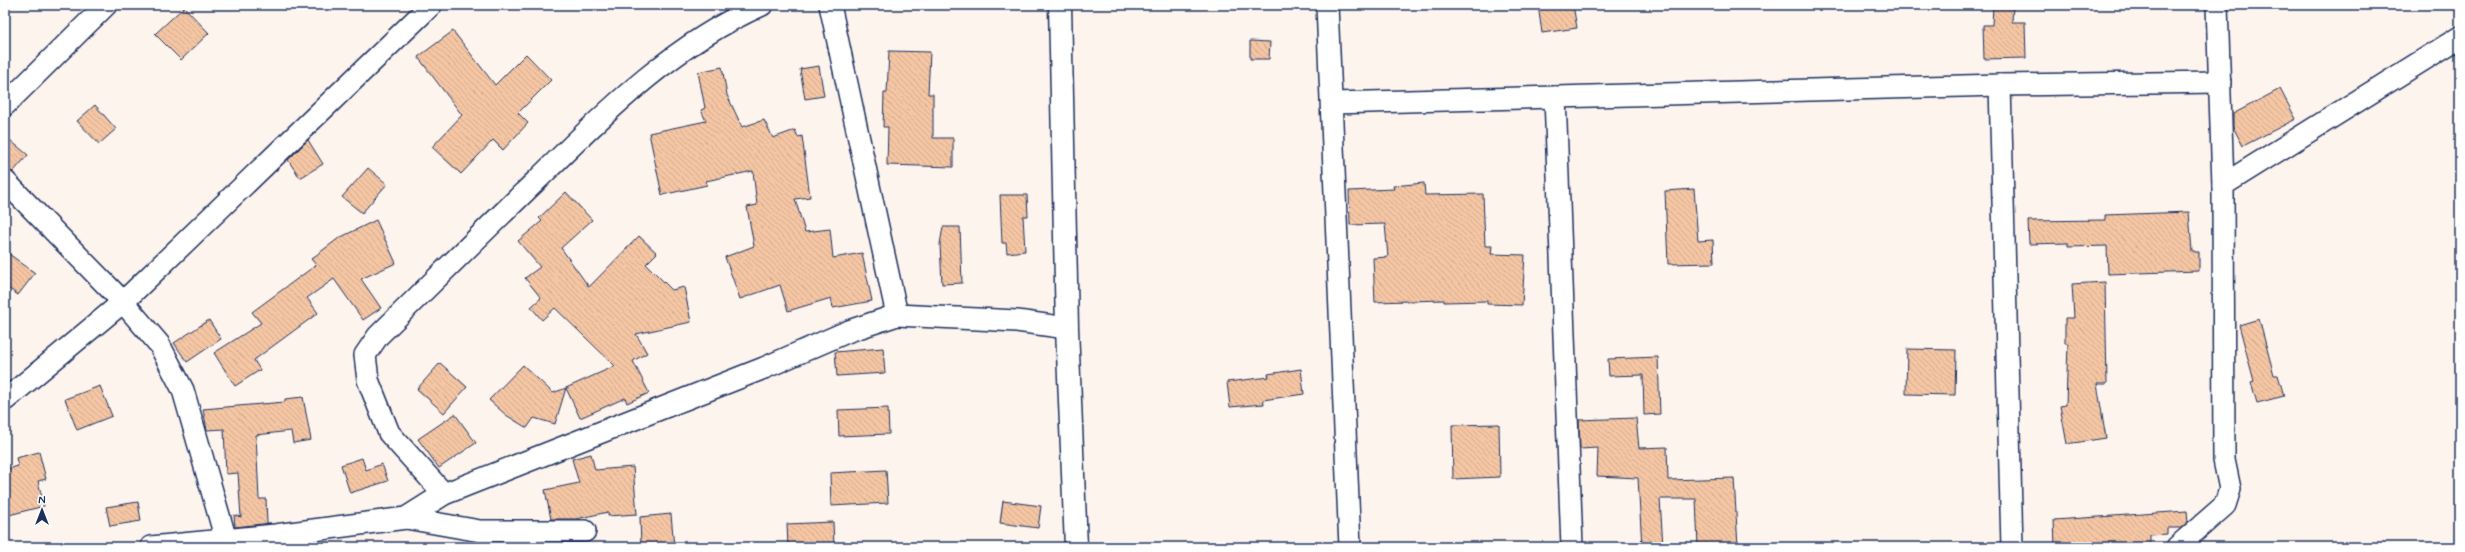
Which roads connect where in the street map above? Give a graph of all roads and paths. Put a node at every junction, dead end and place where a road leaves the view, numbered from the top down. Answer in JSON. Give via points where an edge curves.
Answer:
{"nodes":[{"id":1,"x":106,"y":5,"type":"edge"},
{"id":2,"x":431,"y":5,"type":"edge"},
{"id":3,"x":762,"y":5,"type":"edge"},
{"id":4,"x":830,"y":5,"type":"edge"},
{"id":5,"x":1060,"y":5,"type":"edge"},
{"id":6,"x":1327,"y":5,"type":"edge"},
{"id":7,"x":2216,"y":5,"type":"edge"},
{"id":8,"x":2460,"y":37,"type":"edge"},
{"id":9,"x":2220,"y":82,"type":"junction"},
{"id":10,"x":2000,"y":85,"type":"junction"},
{"id":11,"x":1555,"y":97,"type":"junction"},
{"id":12,"x":1332,"y":103,"type":"junction"},
{"id":13,"x":5,"y":105,"type":"edge"},
{"id":14,"x":5,"y":181,"type":"edge"},
{"id":15,"x":2223,"y":185,"type":"junction"},
{"id":16,"x":123,"y":302,"type":"junction"},
{"id":17,"x":897,"y":315,"type":"junction"},
{"id":18,"x":1067,"y":328,"type":"junction"},
{"id":19,"x":5,"y":400,"type":"edge"},
{"id":20,"x":444,"y":494,"type":"junction"},
{"id":21,"x":406,"y":518,"type":"junction"},
{"id":22,"x":585,"y":531,"type":"dead end"},
{"id":23,"x":226,"y":540,"type":"junction"},
{"id":24,"x":151,"y":547,"type":"edge"},
{"id":25,"x":1076,"y":547,"type":"edge"},
{"id":26,"x":1350,"y":547,"type":"edge"},
{"id":27,"x":1572,"y":547,"type":"edge"},
{"id":28,"x":2012,"y":547,"type":"edge"},
{"id":29,"x":2177,"y":547,"type":"edge"}],
"edges":[{"from":1,"to":13,"type":"street"},
{"from":2,"to":16,"type":"street"},
{"from":3,"to":20,"type":"street","via":[[729,20],[660,65],[608,111],[378,336],[365,356],[368,380],[389,433]]},
{"from":4,"to":17,"type":"street"},
{"from":5,"to":18,"type":"street"},
{"from":6,"to":12,"type":"street"},
{"from":7,"to":9,"type":"street"},
{"from":8,"to":15,"type":"street"},
{"from":9,"to":10,"type":"street"},
{"from":9,"to":15,"type":"street"},
{"from":10,"to":11,"type":"street"},
{"from":10,"to":28,"type":"street"},
{"from":11,"to":12,"type":"street"},
{"from":11,"to":27,"type":"street"},
{"from":12,"to":26,"type":"street"},
{"from":14,"to":16,"type":"street"},
{"from":15,"to":29,"type":"street","via":[[2224,460],[2230,489],[2225,505]]},
{"from":16,"to":19,"type":"street"},
{"from":16,"to":23,"type":"street","via":[[159,344],[183,390]]},
{"from":17,"to":18,"type":"street","via":[[1017,321]]},
{"from":17,"to":20,"type":"street","via":[[848,331],[764,368]]},
{"from":18,"to":25,"type":"street"},
{"from":20,"to":21,"type":"street"},
{"from":21,"to":22,"type":"street","via":[[480,531]]},
{"from":21,"to":23,"type":"street"},
{"from":23,"to":24,"type":"street"}]}
